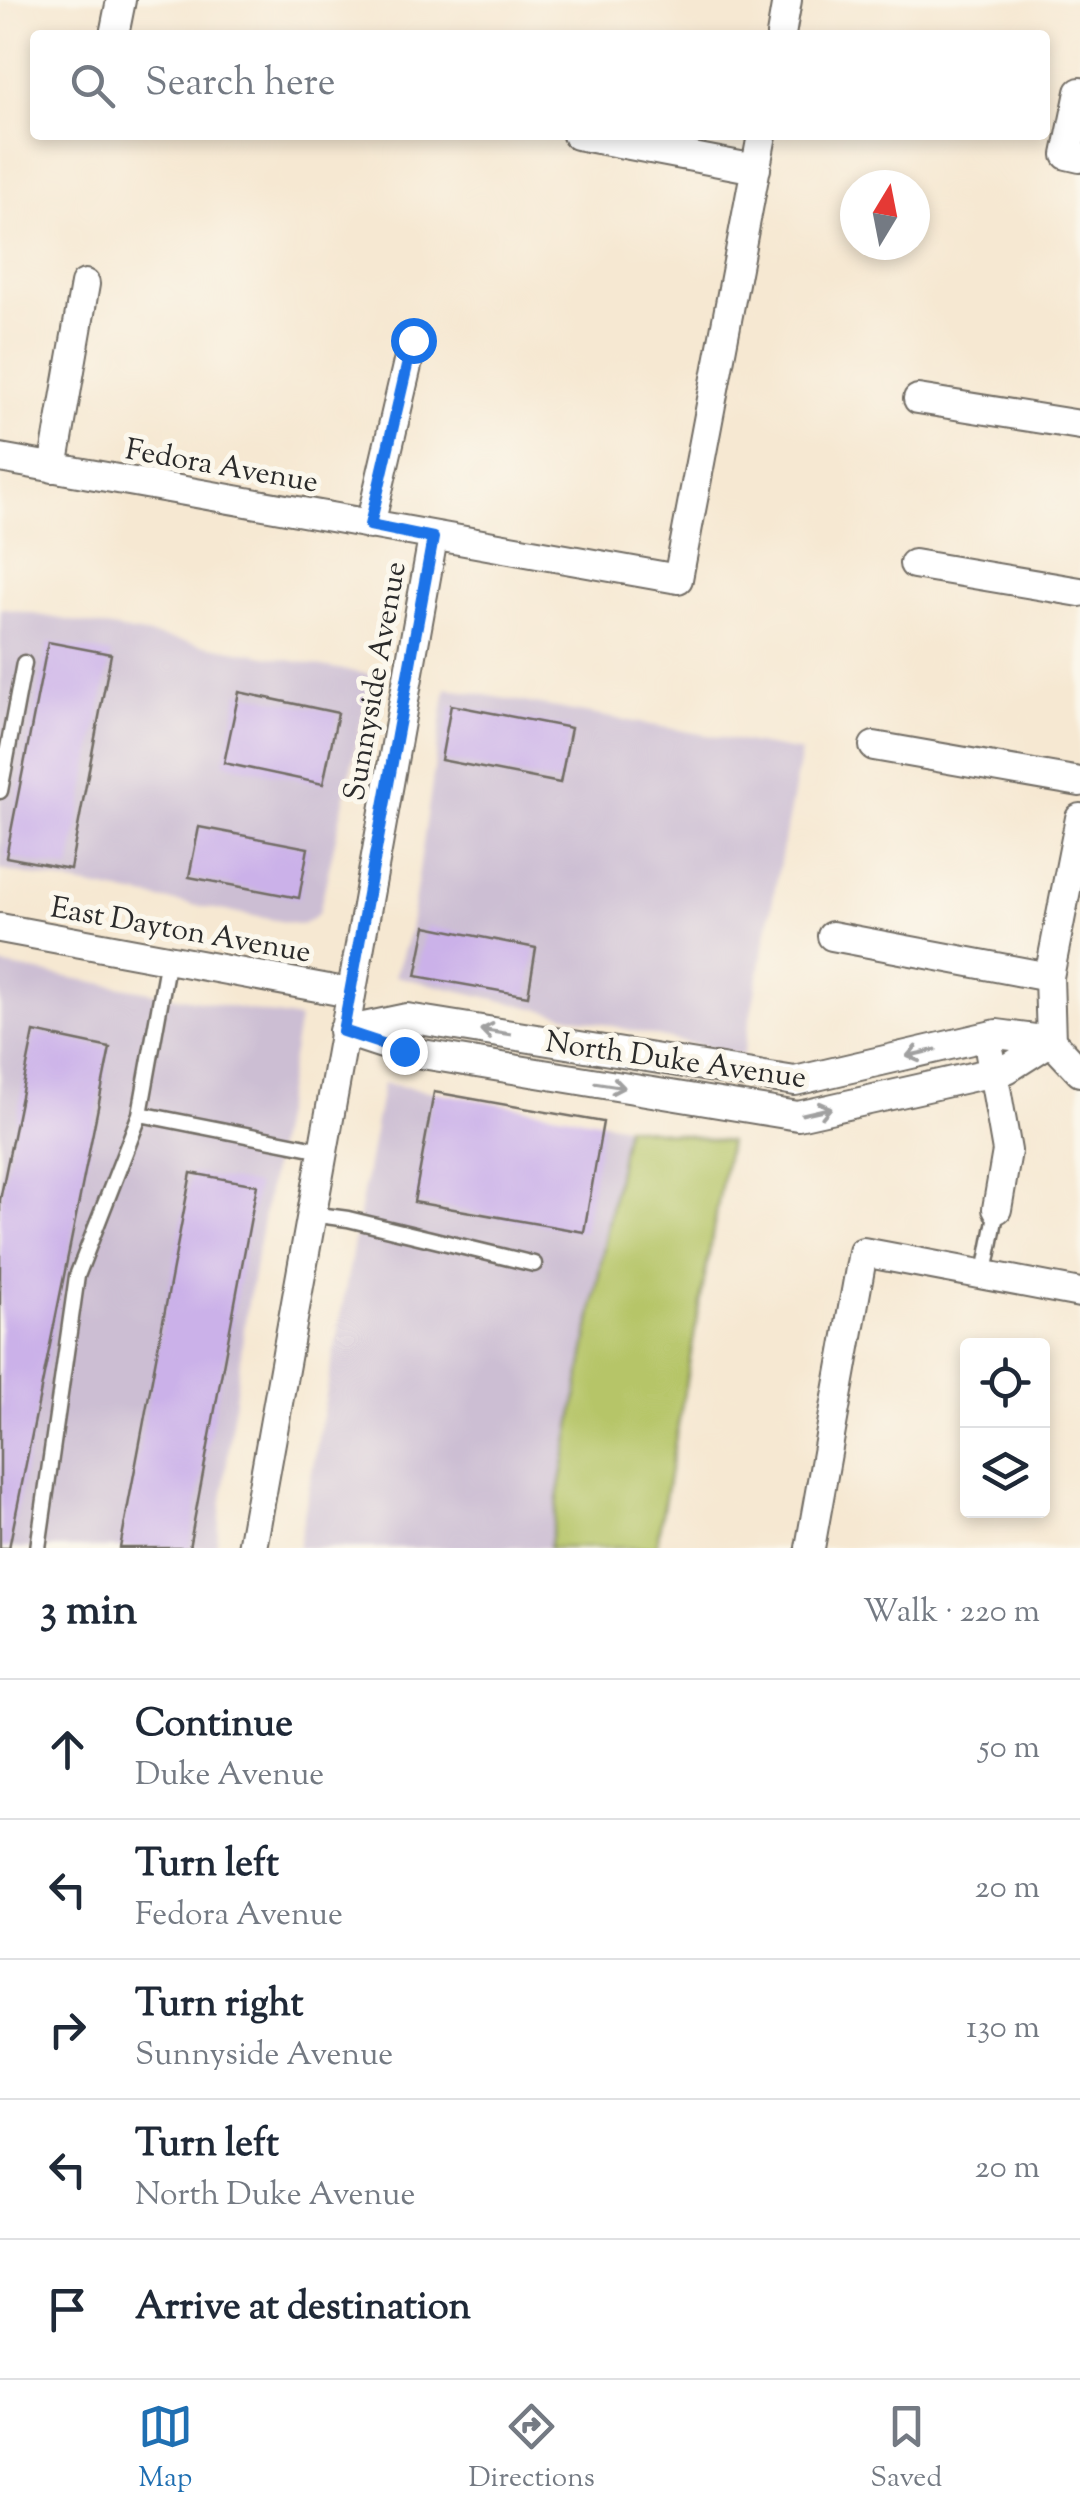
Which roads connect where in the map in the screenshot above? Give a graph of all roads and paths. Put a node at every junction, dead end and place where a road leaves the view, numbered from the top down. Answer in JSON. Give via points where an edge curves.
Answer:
{"nodes":[{"id":1,"x":121,"y":0,"type":"edge"},
{"id":2,"x":787,"y":0,"type":"edge"},
{"id":3,"x":115,"y":30,"type":"edge"},
{"id":4,"x":782,"y":30,"type":"edge"},
{"id":5,"x":1080,"y":92,"type":"edge"},
{"id":6,"x":603,"y":140,"type":"edge"},
{"id":7,"x":761,"y":140,"type":"edge"},
{"id":8,"x":1074,"y":156,"type":"edge"},
{"id":9,"x":756,"y":169,"type":"junction"},
{"id":10,"x":86,"y":284,"type":"dead end"},
{"id":11,"x":413,"y":340,"type":"dead end"},
{"id":12,"x":918,"y":399,"type":"dead end"},
{"id":13,"x":1080,"y":425,"type":"edge"},
{"id":14,"x":0,"y":458,"type":"edge"},
{"id":15,"x":53,"y":468,"type":"junction"},
{"id":16,"x":370,"y":525,"type":"junction"},
{"id":17,"x":433,"y":538,"type":"junction"},
{"id":18,"x":914,"y":564,"type":"dead end"},
{"id":19,"x":1080,"y":592,"type":"edge"},
{"id":20,"x":24,"y":663,"type":"dead end"},
{"id":21,"x":874,"y":746,"type":"dead end"},
{"id":22,"x":1080,"y":782,"type":"edge"},
{"id":23,"x":0,"y":791,"type":"edge"},
{"id":24,"x":1080,"y":818,"type":"edge"},
{"id":25,"x":0,"y":928,"type":"edge"},
{"id":26,"x":832,"y":936,"type":"dead end"},
{"id":27,"x":168,"y":959,"type":"junction"},
{"id":28,"x":1049,"y":977,"type":"junction"},
{"id":29,"x":350,"y":993,"type":"junction"},
{"id":30,"x":343,"y":1031,"type":"junction"},
{"id":31,"x":986,"y":1038,"type":"junction"},
{"id":32,"x":1050,"y":1042,"type":"junction"},
{"id":33,"x":995,"y":1071,"type":"junction"},
{"id":34,"x":1080,"y":1072,"type":"edge"},
{"id":35,"x":140,"y":1114,"type":"junction"},
{"id":36,"x":322,"y":1150,"type":"junction"},
{"id":37,"x":996,"y":1209,"type":"joint"},
{"id":38,"x":311,"y":1214,"type":"junction"},
{"id":39,"x":534,"y":1264,"type":"dead end"},
{"id":40,"x":985,"y":1273,"type":"junction"},
{"id":41,"x":1080,"y":1293,"type":"edge"},
{"id":42,"x":256,"y":1546,"type":"edge"},
{"id":43,"x":38,"y":1548,"type":"edge"},
{"id":44,"x":810,"y":1548,"type":"edge"}],
"edges":[{"from":1,"to":3,"type":"street"},
{"from":2,"to":4,"type":"street"},
{"from":5,"to":8,"type":"street"},
{"from":6,"to":9,"type":"street"},
{"from":7,"to":9,"type":"street","name":"Sunnyside Avenue"},
{"from":9,"to":17,"type":"street","name":"Sunnyside Avenue","via":[[678,579]]},
{"from":10,"to":15,"type":"street"},
{"from":11,"to":16,"type":"street"},
{"from":12,"to":13,"type":"street"},
{"from":14,"to":15,"type":"street","name":"Fedora Avenue"},
{"from":15,"to":16,"type":"street","name":"Fedora Avenue"},
{"from":16,"to":17,"type":"street","name":"Fedora Avenue"},
{"from":17,"to":29,"type":"street","name":"Sunnyside Avenue"},
{"from":18,"to":19,"type":"street"},
{"from":20,"to":23,"type":"lane"},
{"from":21,"to":22,"type":"street"},
{"from":24,"to":28,"type":"street"},
{"from":25,"to":27,"type":"street","name":"East Dayton Avenue"},
{"from":26,"to":28,"type":"street"},
{"from":27,"to":29,"type":"street","name":"East Dayton Avenue"},
{"from":27,"to":35,"type":"lane"},
{"from":28,"to":32,"type":"street"},
{"from":29,"to":30,"type":"street"},
{"from":31,"to":30,"type":"street","name":"North Duke Avenue","one_way":true,"via":[[795,1082],[408,1018]]},
{"from":30,"to":33,"type":"street","name":"North Duke Avenue","one_way":true,"via":[[404,1051],[798,1116]]},
{"from":30,"to":36,"type":"street"},
{"from":31,"to":32,"type":"street","name":"North Duke Avenue"},
{"from":31,"to":33,"type":"street"},
{"from":32,"to":33,"type":"street","name":"North Duke Avenue"},
{"from":32,"to":34,"type":"street"},
{"from":33,"to":37,"type":"street","via":[[1007,1152]]},
{"from":35,"to":36,"type":"lane"},
{"from":35,"to":43,"type":"lane","via":[[77,1276]]},
{"from":36,"to":38,"type":"street"},
{"from":37,"to":40,"type":"lane"},
{"from":38,"to":39,"type":"lane"},
{"from":38,"to":42,"type":"street"},
{"from":40,"to":41,"type":"street"},
{"from":40,"to":44,"type":"street","via":[[863,1252]]}]}
